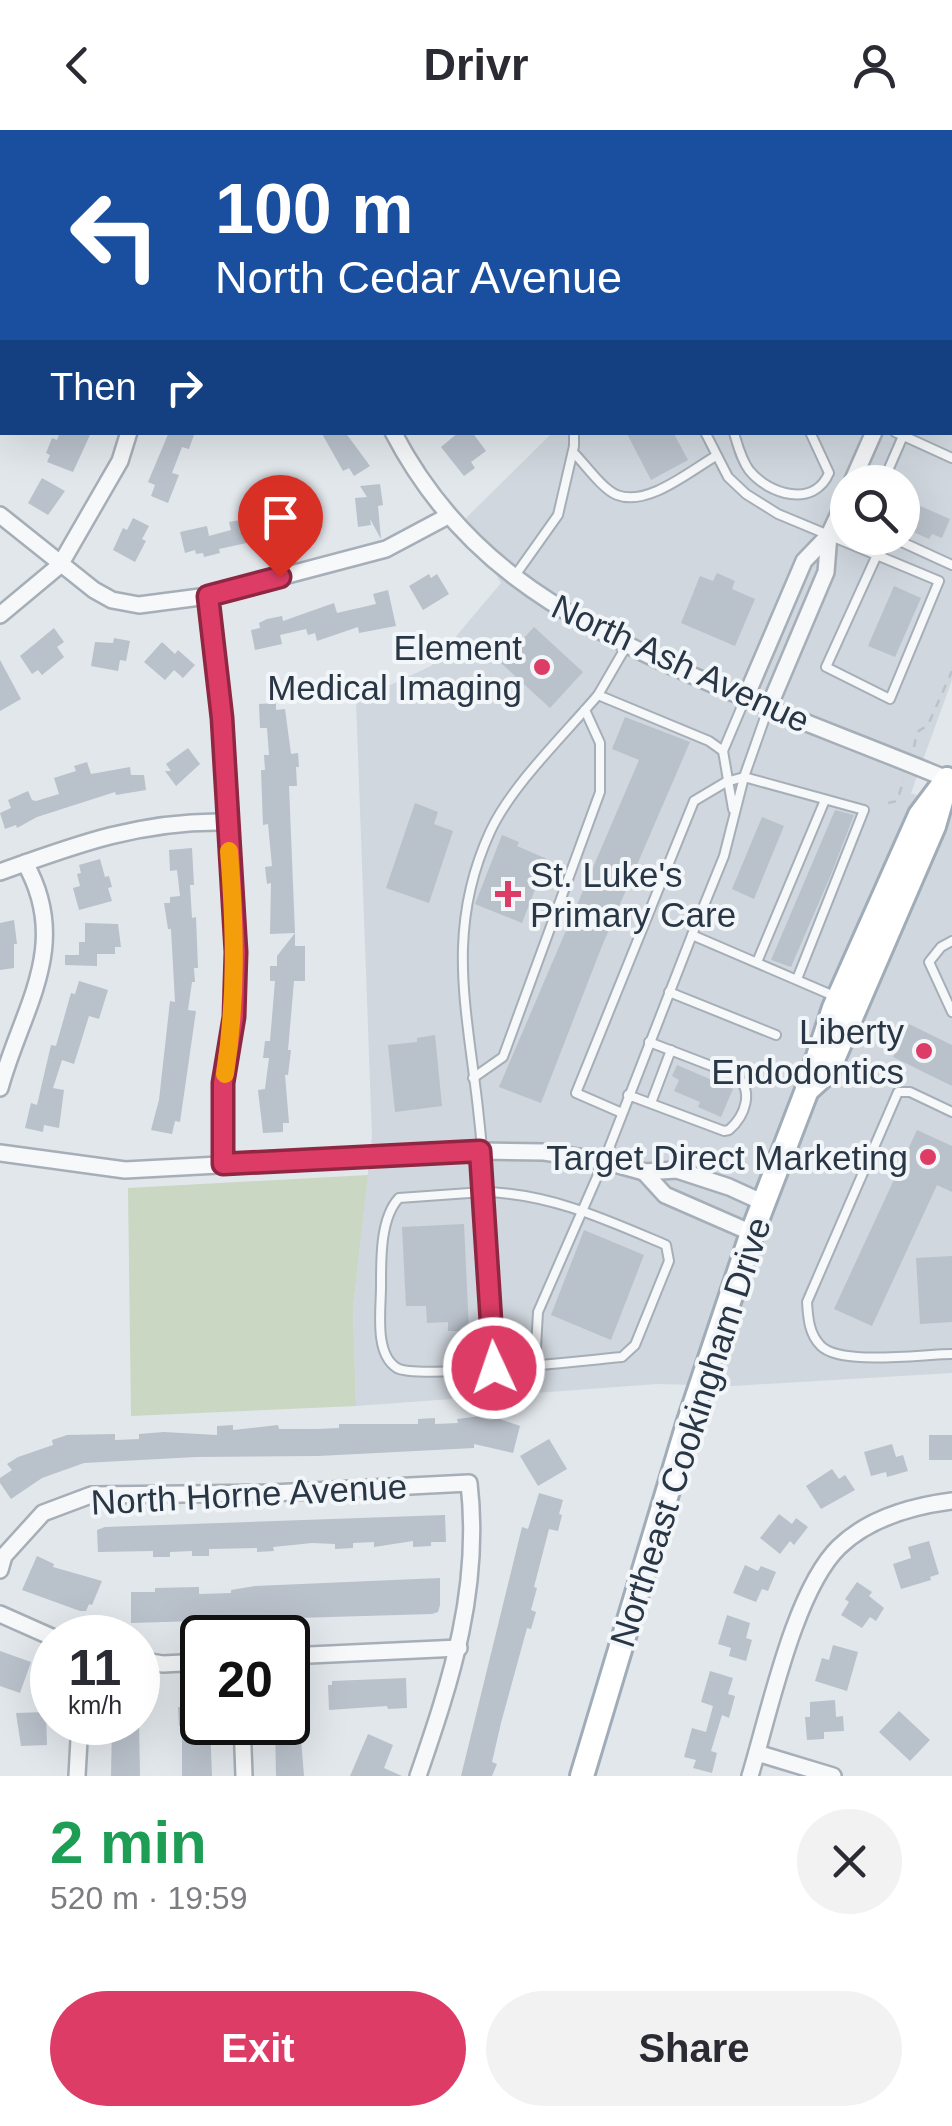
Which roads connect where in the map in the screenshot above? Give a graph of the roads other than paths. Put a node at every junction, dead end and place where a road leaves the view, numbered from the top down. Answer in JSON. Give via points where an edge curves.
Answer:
{"nodes":[{"id":1,"x":127,"y":435,"type":"edge"},
{"id":2,"x":395,"y":435,"type":"edge"},
{"id":3,"x":574,"y":435,"type":"edge"},
{"id":4,"x":706,"y":435,"type":"edge"},
{"id":5,"x":735,"y":435,"type":"edge"},
{"id":6,"x":811,"y":435,"type":"edge"},
{"id":7,"x":873,"y":435,"type":"edge"},
{"id":8,"x":899,"y":435,"type":"edge"},
{"id":9,"x":901,"y":435,"type":"edge"},
{"id":10,"x":573,"y":452,"type":"junction"},
{"id":11,"x":716,"y":456,"type":"junction"},
{"id":12,"x":952,"y":458,"type":"edge"},
{"id":13,"x":859,"y":465,"type":"edge"},
{"id":14,"x":890,"y":465,"type":"edge"},
{"id":15,"x":0,"y":515,"type":"edge"},
{"id":16,"x":448,"y":516,"type":"junction"},
{"id":17,"x":830,"y":535,"type":"junction"},
{"id":18,"x":920,"y":551,"type":"edge"},
{"id":19,"x":872,"y":555,"type":"edge"},
{"id":20,"x":876,"y":557,"type":"junction"},
{"id":21,"x":60,"y":565,"type":"junction"},
{"id":22,"x":952,"y":567,"type":"edge"},
{"id":23,"x":514,"y":578,"type":"junction"},
{"id":24,"x":939,"y":581,"type":"junction"},
{"id":25,"x":208,"y":596,"type":"junction"},
{"id":26,"x":0,"y":616,"type":"edge"},
{"id":27,"x":628,"y":646,"type":"junction"},
{"id":28,"x":598,"y":694,"type":"junction"},
{"id":29,"x":745,"y":699,"type":"junction"},
{"id":30,"x":768,"y":709,"type":"junction"},
{"id":31,"x":585,"y":710,"type":"junction"},
{"id":32,"x":723,"y":752,"type":"junction"},
{"id":33,"x":950,"y":776,"type":"edge"},
{"id":34,"x":744,"y":777,"type":"junction"},
{"id":35,"x":726,"y":782,"type":"junction"},
{"id":36,"x":825,"y":800,"type":"junction"},
{"id":37,"x":734,"y":814,"type":"junction"},
{"id":38,"x":227,"y":822,"type":"junction"},
{"id":39,"x":25,"y":863,"type":"junction"},
{"id":40,"x":0,"y":872,"type":"edge"},
{"id":41,"x":692,"y":935,"type":"junction"},
{"id":42,"x":952,"y":940,"type":"edge"},
{"id":43,"x":757,"y":962,"type":"junction"},
{"id":44,"x":797,"y":979,"type":"junction"},
{"id":45,"x":669,"y":992,"type":"junction"},
{"id":46,"x":838,"y":998,"type":"junction"},
{"id":47,"x":952,"y":1012,"type":"edge"},
{"id":48,"x":776,"y":1036,"type":"dead end"},
{"id":49,"x":649,"y":1042,"type":"junction"},
{"id":50,"x":671,"y":1050,"type":"junction"},
{"id":51,"x":473,"y":1078,"type":"junction"},
{"id":52,"x":0,"y":1088,"type":"edge"},
{"id":53,"x":807,"y":1090,"type":"junction"},
{"id":54,"x":628,"y":1094,"type":"junction"},
{"id":55,"x":651,"y":1103,"type":"junction"},
{"id":56,"x":952,"y":1112,"type":"edge"},
{"id":57,"x":622,"y":1113,"type":"junction"},
{"id":58,"x":480,"y":1151,"type":"junction"},
{"id":59,"x":0,"y":1153,"type":"edge"},
{"id":60,"x":604,"y":1161,"type":"junction"},
{"id":61,"x":223,"y":1164,"type":"junction"},
{"id":62,"x":644,"y":1172,"type":"junction"},
{"id":63,"x":483,"y":1192,"type":"junction"},
{"id":64,"x":764,"y":1204,"type":"junction"},
{"id":65,"x":582,"y":1210,"type":"junction"},
{"id":66,"x":752,"y":1233,"type":"junction"},
{"id":67,"x":952,"y":1354,"type":"edge"},
{"id":68,"x":536,"y":1364,"type":"junction"},
{"id":69,"x":494,"y":1368,"type":"junction"},
{"id":70,"x":952,"y":1501,"type":"edge"},
{"id":71,"x":0,"y":1570,"type":"edge"},
{"id":72,"x":0,"y":1614,"type":"edge"},
{"id":73,"x":30,"y":1627,"type":"edge"},
{"id":74,"x":459,"y":1648,"type":"junction"},
{"id":75,"x":310,"y":1655,"type":"edge"},
{"id":76,"x":79,"y":1745,"type":"edge"},
{"id":77,"x":243,"y":1745,"type":"edge"},
{"id":78,"x":757,"y":1754,"type":"junction"},
{"id":79,"x":77,"y":1776,"type":"edge"},
{"id":80,"x":244,"y":1776,"type":"edge"},
{"id":81,"x":418,"y":1776,"type":"edge"},
{"id":82,"x":582,"y":1776,"type":"edge"},
{"id":83,"x":750,"y":1776,"type":"edge"},
{"id":84,"x":833,"y":1776,"type":"edge"}],
"edges":[{"from":1,"to":21,"type":"street","via":[[120,461]]},
{"from":2,"to":16,"type":"street","name":"North Ash Avenue"},
{"from":3,"to":10,"type":"lane"},
{"from":4,"to":11,"type":"lane"},
{"from":5,"to":6,"type":"lane","via":[[752,474],[795,495],[823,487],[829,473]]},
{"from":7,"to":13,"type":"street"},
{"from":8,"to":14,"type":"lane"},
{"from":9,"to":12,"type":"lane"},
{"from":10,"to":11,"type":"lane","via":[[614,495],[632,498]]},
{"from":10,"to":23,"type":"lane","via":[[558,515]]},
{"from":11,"to":17,"type":"lane","via":[[746,494]]},
{"from":15,"to":21,"type":"street"},
{"from":16,"to":23,"type":"street","name":"North Ash Avenue"},
{"from":16,"to":25,"type":"street","via":[[386,549]]},
{"from":17,"to":29,"type":"street","via":[[804,561]]},
{"from":17,"to":30,"type":"street","via":[[826,572]]},
{"from":18,"to":22,"type":"lane"},
{"from":19,"to":20,"type":"lane"},
{"from":20,"to":24,"type":"lane"},
{"from":20,"to":24,"type":"lane","via":[[826,667],[890,699]]},
{"from":21,"to":25,"type":"street","via":[[112,600],[140,606]]},
{"from":21,"to":26,"type":"street"},
{"from":22,"to":24,"type":"lane"},
{"from":23,"to":27,"type":"street","name":"North Ash Avenue"},
{"from":25,"to":38,"type":"street"},
{"from":27,"to":28,"type":"lane"},
{"from":27,"to":29,"type":"street","name":"North Ash Avenue"},
{"from":28,"to":31,"type":"lane"},
{"from":28,"to":32,"type":"lane"},
{"from":29,"to":30,"type":"street","name":"North Ash Avenue"},
{"from":29,"to":32,"type":"lane"},
{"from":30,"to":33,"type":"street","name":"North Ash Avenue"},
{"from":30,"to":34,"type":"lane"},
{"from":31,"to":51,"type":"lane","via":[[600,743],[600,792],[503,1057]]},
{"from":31,"to":51,"type":"lane","via":[[501,810],[474,876],[463,935]]},
{"from":32,"to":35,"type":"lane"},
{"from":33,"to":46,"type":"main road","name":"Northeast Cookingham Drive","via":[[920,815]]},
{"from":33,"to":53,"type":"main road","name":"Northeast Cookingham Drive","via":[[828,1071]]},
{"from":34,"to":35,"type":"lane"},
{"from":34,"to":36,"type":"lane"},
{"from":34,"to":37,"type":"lane"},
{"from":35,"to":37,"type":"lane"},
{"from":35,"to":57,"type":"lane","via":[[694,800],[576,1092]]},
{"from":36,"to":43,"type":"lane"},
{"from":36,"to":44,"type":"lane","via":[[864,810]]},
{"from":37,"to":41,"type":"lane"},
{"from":38,"to":39,"type":"street","via":[[132,830]]},
{"from":38,"to":61,"type":"street","via":[[236,952]]},
{"from":39,"to":40,"type":"street"},
{"from":39,"to":52,"type":"street","via":[[40,896],[45,953],[38,990]]},
{"from":41,"to":43,"type":"lane"},
{"from":41,"to":45,"type":"lane"},
{"from":42,"to":47,"type":"lane","via":[[928,962]]},
{"from":43,"to":44,"type":"lane"},
{"from":44,"to":46,"type":"lane"},
{"from":45,"to":48,"type":"lane"},
{"from":45,"to":49,"type":"lane"},
{"from":46,"to":53,"type":"main road","name":"Northeast Cookingham Drive"},
{"from":49,"to":50,"type":"lane"},
{"from":49,"to":54,"type":"lane"},
{"from":50,"to":55,"type":"lane"},
{"from":50,"to":55,"type":"lane","via":[[744,1082],[740,1120],[724,1131]]},
{"from":51,"to":58,"type":"lane"},
{"from":53,"to":64,"type":"main road","name":"Northeast Cookingham Drive"},
{"from":54,"to":55,"type":"lane"},
{"from":54,"to":57,"type":"lane"},
{"from":56,"to":67,"type":"lane","via":[[898,1092],[807,1302],[809,1326],[822,1348],[844,1357]]},
{"from":57,"to":60,"type":"lane"},
{"from":58,"to":60,"type":"street"},
{"from":58,"to":61,"type":"street"},
{"from":58,"to":63,"type":"lane"},
{"from":59,"to":61,"type":"street","via":[[125,1170]]},
{"from":60,"to":62,"type":"street"},
{"from":60,"to":65,"type":"lane"},
{"from":62,"to":64,"type":"street","via":[[677,1170]]},
{"from":62,"to":66,"type":"street","via":[[664,1195]]},
{"from":63,"to":65,"type":"lane"},
{"from":63,"to":69,"type":"lane"},
{"from":63,"to":69,"type":"lane","via":[[399,1198],[390,1208],[381,1262],[382,1340],[398,1368]]},
{"from":64,"to":66,"type":"main road","name":"Northeast Cookingham Drive"},
{"from":65,"to":68,"type":"lane","via":[[538,1312]]},
{"from":65,"to":68,"type":"lane","via":[[666,1245],[670,1261],[635,1345],[622,1357]]},
{"from":66,"to":82,"type":"main road","name":"Northeast Cookingham Drive"},
{"from":68,"to":69,"type":"lane"},
{"from":70,"to":78,"type":"street","via":[[872,1524],[838,1547],[799,1616]]},
{"from":71,"to":74,"type":"street","name":"North Horne Avenue","via":[[4,1556],[43,1513],[91,1495],[469,1483],[474,1525]]},
{"from":72,"to":73,"type":"street"},
{"from":74,"to":75,"type":"street"},
{"from":74,"to":81,"type":"street"},
{"from":76,"to":79,"type":"street"},
{"from":77,"to":80,"type":"street"},
{"from":78,"to":83,"type":"street"},
{"from":78,"to":84,"type":"street"}]}
